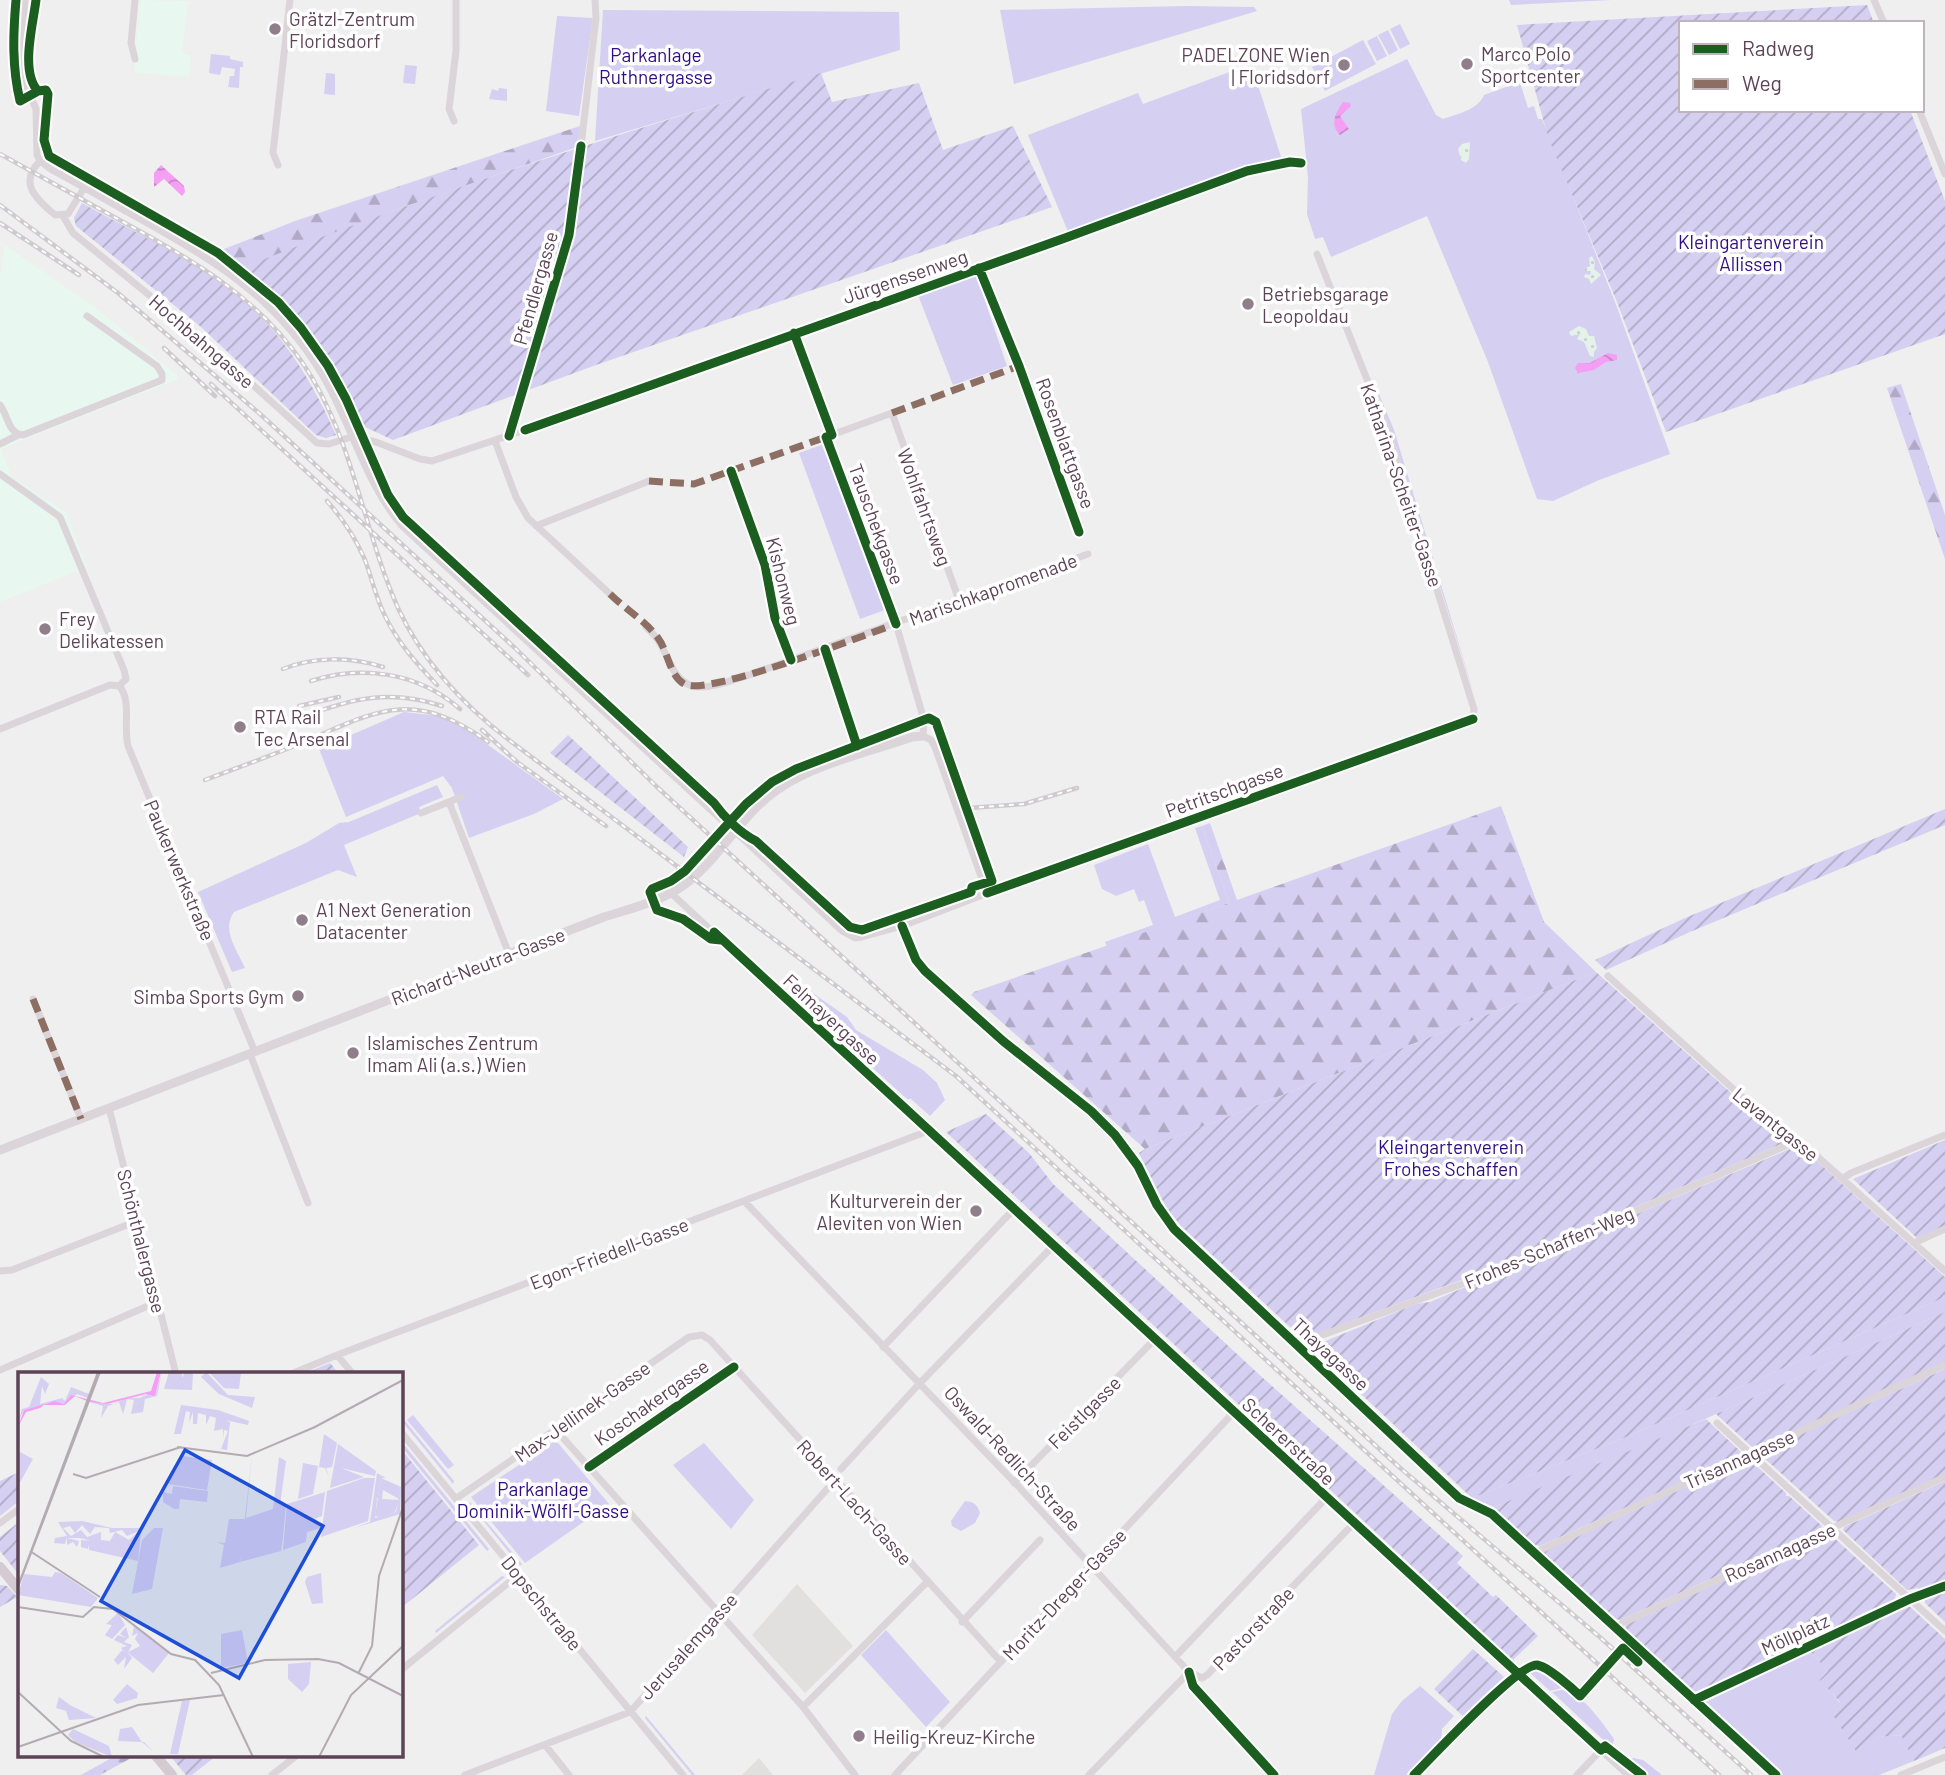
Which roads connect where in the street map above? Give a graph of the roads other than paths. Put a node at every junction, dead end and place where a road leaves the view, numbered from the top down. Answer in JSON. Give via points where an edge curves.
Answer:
{"nodes":[{"id":1,"x":25,"y":0,"type":"edge"},
{"id":2,"x":135,"y":0,"type":"edge"},
{"id":3,"x":290,"y":0,"type":"edge"},
{"id":4,"x":456,"y":0,"type":"edge"},
{"id":5,"x":595,"y":0,"type":"edge"},
{"id":6,"x":1874,"y":0,"type":"edge"},
{"id":7,"x":1883,"y":21,"type":"edge"},
{"id":8,"x":135,"y":59,"type":"dead end"},
{"id":9,"x":1920,"y":112,"type":"edge"},
{"id":10,"x":454,"y":121,"type":"dead end"},
{"id":11,"x":581,"y":146,"type":"dead end"},
{"id":12,"x":40,"y":161,"type":"junction"},
{"id":13,"x":278,"y":165,"type":"dead end"},
{"id":14,"x":1945,"y":174,"type":"edge"},
{"id":15,"x":84,"y":188,"type":"junction"},
{"id":16,"x":63,"y":216,"type":"junction"},
{"id":17,"x":1317,"y":254,"type":"dead end"},
{"id":18,"x":87,"y":316,"type":"dead end"},
{"id":19,"x":0,"y":405,"type":"edge"},
{"id":20,"x":526,"y":429,"type":"dead end"},
{"id":21,"x":18,"y":435,"type":"junction"},
{"id":22,"x":351,"y":437,"type":"junction"},
{"id":23,"x":826,"y":437,"type":"dead end"},
{"id":24,"x":495,"y":441,"type":"junction"},
{"id":25,"x":0,"y":444,"type":"edge"},
{"id":26,"x":0,"y":474,"type":"edge"},
{"id":27,"x":649,"y":481,"type":"dead end"},
{"id":28,"x":536,"y":526,"type":"junction"},
{"id":29,"x":1088,"y":554,"type":"dead end"},
{"id":30,"x":610,"y":594,"type":"dead end"},
{"id":31,"x":959,"y":600,"type":"junction"},
{"id":32,"x":896,"y":624,"type":"junction"},
{"id":33,"x":646,"y":627,"type":"dead end"},
{"id":34,"x":119,"y":686,"type":"junction"},
{"id":35,"x":1473,"y":719,"type":"joint"},
{"id":36,"x":0,"y":729,"type":"edge"},
{"id":37,"x":923,"y":736,"type":"junction"},
{"id":38,"x":461,"y":797,"type":"dead end"},
{"id":39,"x":450,"y":802,"type":"junction"},
{"id":40,"x":421,"y":813,"type":"dead end"},
{"id":41,"x":987,"y":893,"type":"junction"},
{"id":42,"x":672,"y":894,"type":"junction"},
{"id":43,"x":902,"y":926,"type":"junction"},
{"id":44,"x":509,"y":954,"type":"junction"},
{"id":45,"x":1608,"y":976,"type":"dead end"},
{"id":46,"x":33,"y":999,"type":"dead end"},
{"id":47,"x":253,"y":1053,"type":"junction"},
{"id":48,"x":109,"y":1108,"type":"junction"},
{"id":49,"x":81,"y":1119,"type":"junction"},
{"id":50,"x":928,"y":1131,"type":"junction"},
{"id":51,"x":1945,"y":1135,"type":"edge"},
{"id":52,"x":1799,"y":1140,"type":"junction"},
{"id":53,"x":0,"y":1150,"type":"edge"},
{"id":54,"x":1842,"y":1179,"type":"junction"},
{"id":55,"x":745,"y":1202,"type":"junction"},
{"id":56,"x":308,"y":1203,"type":"dead end"},
{"id":57,"x":1013,"y":1210,"type":"junction"},
{"id":58,"x":137,"y":1221,"type":"junction"},
{"id":59,"x":1945,"y":1229,"type":"edge"},
{"id":60,"x":1914,"y":1243,"type":"junction"},
{"id":61,"x":1053,"y":1246,"type":"junction"},
{"id":62,"x":0,"y":1271,"type":"edge"},
{"id":63,"x":1945,"y":1271,"type":"edge"},
{"id":64,"x":157,"y":1302,"type":"junction"},
{"id":65,"x":710,"y":1340,"type":"joint"},
{"id":66,"x":1154,"y":1340,"type":"junction"},
{"id":67,"x":1295,"y":1345,"type":"junction"},
{"id":68,"x":883,"y":1347,"type":"junction"},
{"id":69,"x":337,"y":1355,"type":"junction"},
{"id":70,"x":1945,"y":1366,"type":"edge"},
{"id":71,"x":0,"y":1370,"type":"edge"},
{"id":72,"x":175,"y":1372,"type":"edge"},
{"id":73,"x":296,"y":1372,"type":"edge"},
{"id":74,"x":351,"y":1372,"type":"edge"},
{"id":75,"x":919,"y":1384,"type":"junction"},
{"id":76,"x":1233,"y":1413,"type":"junction"},
{"id":77,"x":1717,"y":1423,"type":"dead end"},
{"id":78,"x":556,"y":1430,"type":"junction"},
{"id":79,"x":402,"y":1433,"type":"edge"},
{"id":80,"x":1751,"y":1454,"type":"junction"},
{"id":81,"x":841,"y":1469,"type":"dead end"},
{"id":82,"x":1945,"y":1478,"type":"edge"},
{"id":83,"x":835,"y":1480,"type":"junction"},
{"id":84,"x":1014,"y":1483,"type":"junction"},
{"id":85,"x":457,"y":1499,"type":"junction"},
{"id":86,"x":1326,"y":1499,"type":"junction"},
{"id":87,"x":18,"y":1510,"type":"edge"},
{"id":88,"x":0,"y":1523,"type":"edge"},
{"id":89,"x":1354,"y":1523,"type":"junction"},
{"id":90,"x":1831,"y":1529,"type":"junction"},
{"id":91,"x":1040,"y":1540,"type":"dead end"},
{"id":92,"x":1534,"y":1553,"type":"junction"},
{"id":93,"x":1089,"y":1565,"type":"junction"},
{"id":94,"x":0,"y":1567,"type":"edge"},
{"id":95,"x":518,"y":1575,"type":"junction"},
{"id":96,"x":927,"y":1582,"type":"junction"},
{"id":97,"x":1945,"y":1586,"type":"edge"},
{"id":98,"x":18,"y":1589,"type":"edge"},
{"id":99,"x":1910,"y":1599,"type":"junction"},
{"id":100,"x":717,"y":1613,"type":"junction"},
{"id":101,"x":962,"y":1622,"type":"junction"},
{"id":102,"x":1617,"y":1628,"type":"junction"},
{"id":103,"x":1945,"y":1631,"type":"edge"},
{"id":104,"x":1175,"y":1657,"type":"junction"},
{"id":105,"x":1001,"y":1662,"type":"junction"},
{"id":106,"x":402,"y":1669,"type":"edge"},
{"id":107,"x":1189,"y":1672,"type":"junction"},
{"id":108,"x":1694,"y":1700,"type":"junction"},
{"id":109,"x":803,"y":1707,"type":"junction"},
{"id":110,"x":630,"y":1712,"type":"junction"},
{"id":111,"x":1463,"y":1726,"type":"dead end"},
{"id":112,"x":545,"y":1745,"type":"junction"},
{"id":113,"x":1601,"y":1750,"type":"junction"},
{"id":114,"x":1945,"y":1757,"type":"edge"},
{"id":115,"x":158,"y":1758,"type":"edge"},
{"id":116,"x":293,"y":1758,"type":"edge"},
{"id":117,"x":172,"y":1775,"type":"edge"},
{"id":118,"x":272,"y":1775,"type":"edge"},
{"id":119,"x":465,"y":1775,"type":"edge"},
{"id":120,"x":569,"y":1775,"type":"edge"},
{"id":121,"x":683,"y":1775,"type":"edge"},
{"id":122,"x":855,"y":1775,"type":"edge"},
{"id":123,"x":895,"y":1775,"type":"edge"},
{"id":124,"x":1089,"y":1775,"type":"edge"},
{"id":125,"x":1414,"y":1775,"type":"edge"},
{"id":126,"x":1577,"y":1775,"type":"edge"},
{"id":127,"x":1629,"y":1775,"type":"edge"},
{"id":128,"x":1776,"y":1775,"type":"edge"},
{"id":129,"x":1901,"y":1775,"type":"edge"}],
"edges":[{"from":1,"to":12,"type":"street","via":[[20,72],[37,115]]},
{"from":2,"to":8,"type":"street","via":[[131,43]]},
{"from":3,"to":13,"type":"street","via":[[273,153]]},
{"from":4,"to":10,"type":"street","via":[[449,108]]},
{"from":5,"to":11,"type":"street"},
{"from":6,"to":7,"type":"street"},
{"from":9,"to":14,"type":"street"},
{"from":12,"to":15,"type":"street"},
{"from":12,"to":16,"type":"street","name":"Hochbahngasse","via":[[32,177],[32,194],[55,215]]},
{"from":15,"to":16,"type":"street","via":[[72,210]]},
{"from":15,"to":22,"type":"street","via":[[202,254],[256,293],[310,355]]},
{"from":16,"to":22,"type":"street","name":"Hochbahngasse","via":[[74,233],[317,443]]},
{"from":17,"to":35,"type":"street","name":"Katharina-Scheiter-Gasse","via":[[1388,432],[1475,709]]},
{"from":18,"to":21,"type":"street","via":[[157,366],[162,380]]},
{"from":19,"to":21,"type":"street"},
{"from":20,"to":24,"type":"street"},
{"from":21,"to":25,"type":"street"},
{"from":22,"to":24,"type":"street","via":[[432,461]]},
{"from":22,"to":43,"type":"street","bridge":true,"via":[[376,490],[409,534],[849,935],[862,937]]},
{"from":23,"to":31,"type":"street","name":"Wohlfahrtsweg","via":[[892,413]]},
{"from":24,"to":28,"type":"street","via":[[519,504]]},
{"from":26,"to":34,"type":"street","name":"Paukerwerkstraße","via":[[60,517],[124,670],[126,679]]},
{"from":27,"to":28,"type":"street"},
{"from":28,"to":30,"type":"street"},
{"from":29,"to":31,"type":"street","name":"Marischkapromenade"},
{"from":31,"to":32,"type":"street","name":"Marischkapromenade"},
{"from":32,"to":33,"type":"street","name":"Marischkapromenade","via":[[749,675],[693,687],[683,684],[658,638]]},
{"from":32,"to":37,"type":"street","via":[[924,720]]},
{"from":34,"to":36,"type":"street","via":[[110,685]]},
{"from":34,"to":47,"type":"street","name":"Paukerwerkstraße","via":[[126,697],[128,746]]},
{"from":35,"to":41,"type":"street","name":"Petritschgasse"},
{"from":37,"to":41,"type":"street","via":[[933,743]]},
{"from":37,"to":42,"type":"street","name":"Richard-Neutra-Gasse","via":[[809,773],[778,790]]},
{"from":38,"to":39,"type":"street"},
{"from":39,"to":40,"type":"street"},
{"from":39,"to":44,"type":"street"},
{"from":41,"to":43,"type":"street","name":"Petritschgasse"},
{"from":42,"to":44,"type":"street","name":"Richard-Neutra-Gasse"},
{"from":42,"to":50,"type":"street","name":"Felmayergasse"},
{"from":43,"to":67,"type":"street","name":"Thayagasse","via":[[925,971],[1104,1124],[1138,1166],[1169,1223]]},
{"from":44,"to":47,"type":"street","name":"Richard-Neutra-Gasse"},
{"from":45,"to":52,"type":"street","name":"Lavantgasse","via":[[1785,1135]]},
{"from":46,"to":49,"type":"street"},
{"from":47,"to":48,"type":"street","name":"Richard-Neutra-Gasse"},
{"from":47,"to":56,"type":"street","name":"Paukerwerkstraße"},
{"from":48,"to":49,"type":"street","name":"Richard-Neutra-Gasse"},
{"from":48,"to":58,"type":"street","name":"Schönthalergasse"},
{"from":49,"to":53,"type":"street","name":"Richard-Neutra-Gasse"},
{"from":50,"to":55,"type":"street","name":"Egon-Friedell-Gasse"},
{"from":50,"to":57,"type":"street","name":"Schererstraße"},
{"from":51,"to":54,"type":"street"},
{"from":52,"to":54,"type":"street","name":"Lavantgasse"},
{"from":52,"to":67,"type":"street","name":"Frohes-Schaffen-Weg","via":[[1492,1273]]},
{"from":54,"to":60,"type":"street","name":"Lavantgasse"},
{"from":55,"to":68,"type":"street","name":"Oswald-Redlich-Straße"},
{"from":55,"to":69,"type":"street","name":"Egon-Friedell-Gasse"},
{"from":57,"to":61,"type":"street","name":"Schererstraße"},
{"from":57,"to":68,"type":"street"},
{"from":58,"to":62,"type":"street"},
{"from":58,"to":64,"type":"street","name":"Schönthalergasse"},
{"from":59,"to":60,"type":"street"},
{"from":60,"to":63,"type":"street","name":"Lavantgasse"},
{"from":61,"to":66,"type":"street","name":"Schererstraße"},
{"from":61,"to":75,"type":"street"},
{"from":64,"to":71,"type":"street"},
{"from":64,"to":72,"type":"street","name":"Schönthalergasse"},
{"from":65,"to":78,"type":"street","name":"Max-Jellinek-Gasse","via":[[697,1334],[689,1337]]},
{"from":65,"to":83,"type":"street","name":"Robert-Lach-Gasse"},
{"from":66,"to":76,"type":"street","name":"Schererstraße"},
{"from":66,"to":84,"type":"street","name":"Feistlgasse"},
{"from":67,"to":92,"type":"street","name":"Thayagasse","via":[[1459,1498],[1492,1514]]},
{"from":68,"to":75,"type":"street","name":"Oswald-Redlich-Straße"},
{"from":69,"to":73,"type":"street","name":"Egon-Friedell-Gasse"},
{"from":69,"to":74,"type":"street"},
{"from":70,"to":80,"type":"street","name":"Trisannagasse"},
{"from":75,"to":81,"type":"street"},
{"from":75,"to":84,"type":"street","name":"Oswald-Redlich-Straße"},
{"from":76,"to":86,"type":"street","name":"Schererstraße"},
{"from":76,"to":93,"type":"street","name":"Moritz-Dreger-Gasse"},
{"from":77,"to":80,"type":"street"},
{"from":78,"to":85,"type":"street","name":"Max-Jellinek-Gasse"},
{"from":78,"to":100,"type":"street"},
{"from":79,"to":85,"type":"street","name":"Dopschstraße"},
{"from":80,"to":90,"type":"street"},
{"from":80,"to":92,"type":"street","name":"Trisannagasse"},
{"from":82,"to":90,"type":"street","name":"Rosannagasse"},
{"from":83,"to":96,"type":"street","name":"Robert-Lach-Gasse"},
{"from":83,"to":100,"type":"street","name":"Jerusalemgasse"},
{"from":84,"to":93,"type":"street","name":"Oswald-Redlich-Straße"},
{"from":85,"to":95,"type":"street","name":"Dopschstraße"},
{"from":86,"to":89,"type":"street","name":"Schererstraße"},
{"from":86,"to":104,"type":"street","name":"Pastorstraße"},
{"from":87,"to":88,"type":"street"},
{"from":89,"to":107,"type":"street","name":"Pastorstraße","via":[[1207,1675],[1202,1678]]},
{"from":89,"to":113,"type":"street","name":"Schererstraße"},
{"from":90,"to":99,"type":"street"},
{"from":90,"to":102,"type":"street","name":"Rosannagasse"},
{"from":91,"to":101,"type":"street"},
{"from":92,"to":102,"type":"street","name":"Thayagasse"},
{"from":93,"to":104,"type":"street","name":"Oswald-Redlich-Straße"},
{"from":93,"to":105,"type":"street","name":"Moritz-Dreger-Gasse"},
{"from":94,"to":98,"type":"main road"},
{"from":95,"to":106,"type":"street"},
{"from":95,"to":110,"type":"street","name":"Dopschstraße"},
{"from":96,"to":101,"type":"street","name":"Robert-Lach-Gasse"},
{"from":96,"to":109,"type":"street"},
{"from":97,"to":99,"type":"street","name":"Möllplatz"},
{"from":99,"to":103,"type":"street"},
{"from":99,"to":108,"type":"street","name":"Möllplatz"},
{"from":100,"to":109,"type":"street"},
{"from":100,"to":110,"type":"street","name":"Jerusalemgasse"},
{"from":101,"to":105,"type":"street","name":"Robert-Lach-Gasse"},
{"from":102,"to":108,"type":"street","name":"Thayagasse"},
{"from":104,"to":107,"type":"street","name":"Oswald-Redlich-Straße"},
{"from":105,"to":123,"type":"street","name":"Moritz-Dreger-Gasse"},
{"from":107,"to":124,"type":"street","name":"Pastorstraße"},
{"from":108,"to":128,"type":"street","name":"Thayagasse"},
{"from":109,"to":122,"type":"street"},
{"from":110,"to":112,"type":"street","name":"Jerusalemgasse"},
{"from":110,"to":121,"type":"street","name":"Dopschstraße"},
{"from":111,"to":125,"type":"street"},
{"from":112,"to":119,"type":"street","name":"Jerusalemgasse"},
{"from":112,"to":120,"type":"street"},
{"from":113,"to":126,"type":"street"},
{"from":113,"to":127,"type":"street","name":"Schererstraße"},
{"from":114,"to":129,"type":"street"},
{"from":115,"to":117,"type":"main road"},
{"from":116,"to":118,"type":"street"}]}
